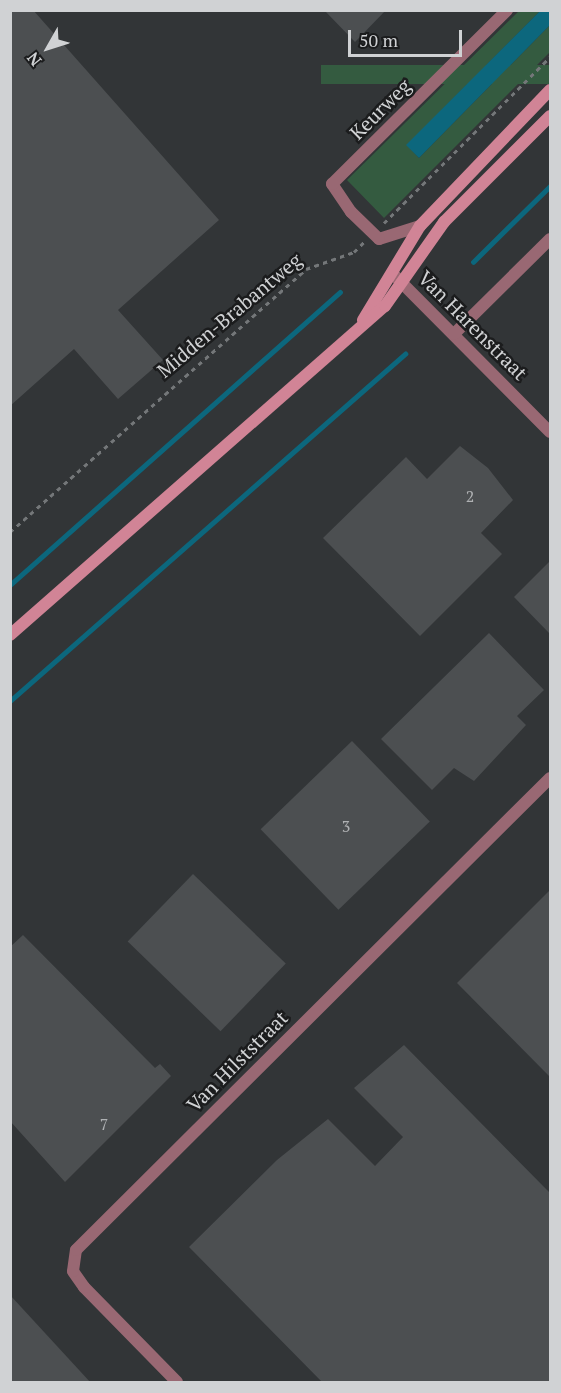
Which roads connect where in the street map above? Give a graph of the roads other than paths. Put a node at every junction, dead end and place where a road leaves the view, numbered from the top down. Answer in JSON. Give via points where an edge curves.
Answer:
{"nodes":[{"id":1,"x":507,"y":10,"type":"edge"},
{"id":2,"x":550,"y":90,"type":"edge"},
{"id":3,"x":550,"y":116,"type":"edge"},
{"id":4,"x":420,"y":226,"type":"junction"},
{"id":5,"x":550,"y":239,"type":"edge"},
{"id":6,"x":391,"y":273,"type":"junction"},
{"id":7,"x":403,"y":282,"type":"junction"},
{"id":8,"x":359,"y":326,"type":"junction"},
{"id":9,"x":454,"y":334,"type":"junction"},
{"id":10,"x":550,"y":432,"type":"edge"},
{"id":11,"x":10,"y":635,"type":"edge"},
{"id":12,"x":550,"y":778,"type":"edge"},
{"id":13,"x":177,"y":1383,"type":"edge"}],
"edges":[{"from":1,"to":4,"type":"street","name":"Keurweg","via":[[332,184],[379,239]]},
{"from":2,"to":4,"type":"street"},
{"from":3,"to":7,"type":"street","via":[[444,222]]},
{"from":4,"to":6,"type":"street"},
{"from":5,"to":9,"type":"street"},
{"from":6,"to":7,"type":"street","name":"Van Harenstraat"},
{"from":6,"to":8,"type":"street"},
{"from":7,"to":8,"type":"street","via":[[385,306]]},
{"from":7,"to":9,"type":"street","name":"Van Harenstraat"},
{"from":8,"to":11,"type":"street"},
{"from":9,"to":10,"type":"street","name":"Van Harenstraat"},
{"from":12,"to":13,"type":"street","name":"Van Hilststraat","via":[[76,1250],[73,1271],[84,1287]]}]}
